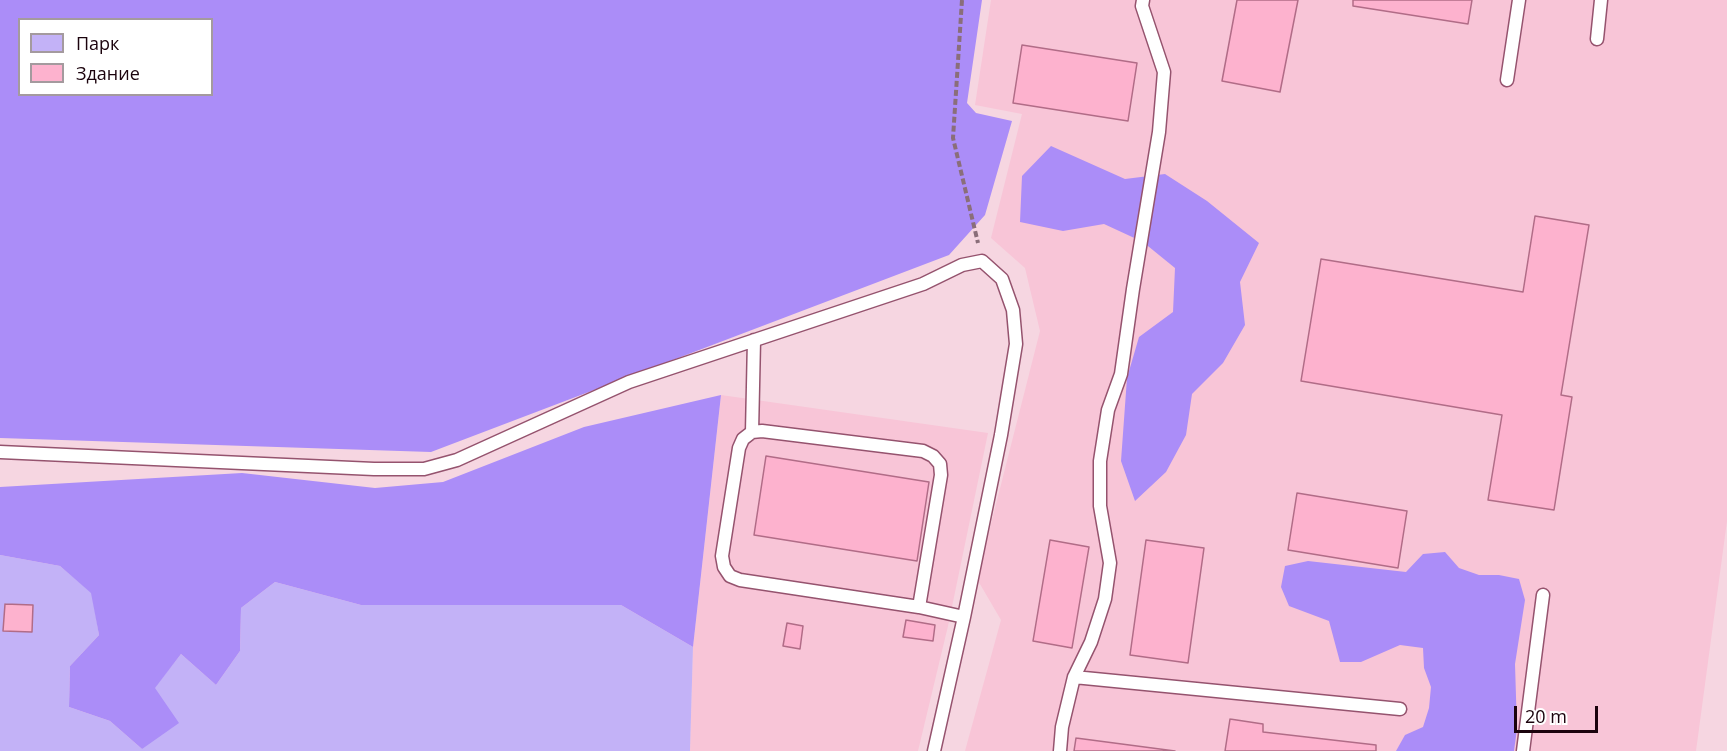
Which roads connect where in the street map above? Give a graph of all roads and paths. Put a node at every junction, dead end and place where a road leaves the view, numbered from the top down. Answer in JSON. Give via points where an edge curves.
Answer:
{"nodes":[{"id":1,"x":962,"y":0,"type":"edge"},
{"id":2,"x":1143,"y":0,"type":"edge"},
{"id":3,"x":1519,"y":0,"type":"edge"},
{"id":4,"x":1601,"y":0,"type":"edge"},
{"id":5,"x":1597,"y":39,"type":"dead end"},
{"id":6,"x":1507,"y":80,"type":"dead end"},
{"id":7,"x":982,"y":261,"type":"junction"},
{"id":8,"x":754,"y":340,"type":"junction"},
{"id":9,"x":752,"y":432,"type":"junction"},
{"id":10,"x":0,"y":452,"type":"edge"},
{"id":11,"x":1543,"y":595,"type":"dead end"},
{"id":12,"x":919,"y":607,"type":"junction"},
{"id":13,"x":964,"y":617,"type":"junction"},
{"id":14,"x":1074,"y":677,"type":"junction"},
{"id":15,"x":1400,"y":710,"type":"dead end"},
{"id":16,"x":934,"y":751,"type":"edge"},
{"id":17,"x":1060,"y":751,"type":"edge"},
{"id":18,"x":1523,"y":751,"type":"edge"}],
"edges":[{"from":1,"to":7,"type":"path","via":[[953,138]]},
{"from":2,"to":14,"type":"lane","via":[[1164,72],[1159,132],[1121,374],[1108,410],[1100,461],[1100,506],[1110,563],[1105,599]]},
{"from":3,"to":6,"type":"lane"},
{"from":4,"to":5,"type":"lane"},
{"from":7,"to":8,"type":"lane"},
{"from":7,"to":13,"type":"lane","via":[[1002,279],[1013,310],[1016,344]]},
{"from":8,"to":9,"type":"lane"},
{"from":8,"to":10,"type":"lane","via":[[628,382],[457,460],[424,469]]},
{"from":9,"to":12,"type":"lane","via":[[923,451],[933,456],[940,464],[941,475]]},
{"from":9,"to":12,"type":"lane","via":[[743,439],[735,470],[722,556],[730,576]]},
{"from":11,"to":18,"type":"lane"},
{"from":12,"to":13,"type":"lane"},
{"from":13,"to":16,"type":"lane"},
{"from":14,"to":15,"type":"lane"},
{"from":14,"to":17,"type":"lane"}]}
